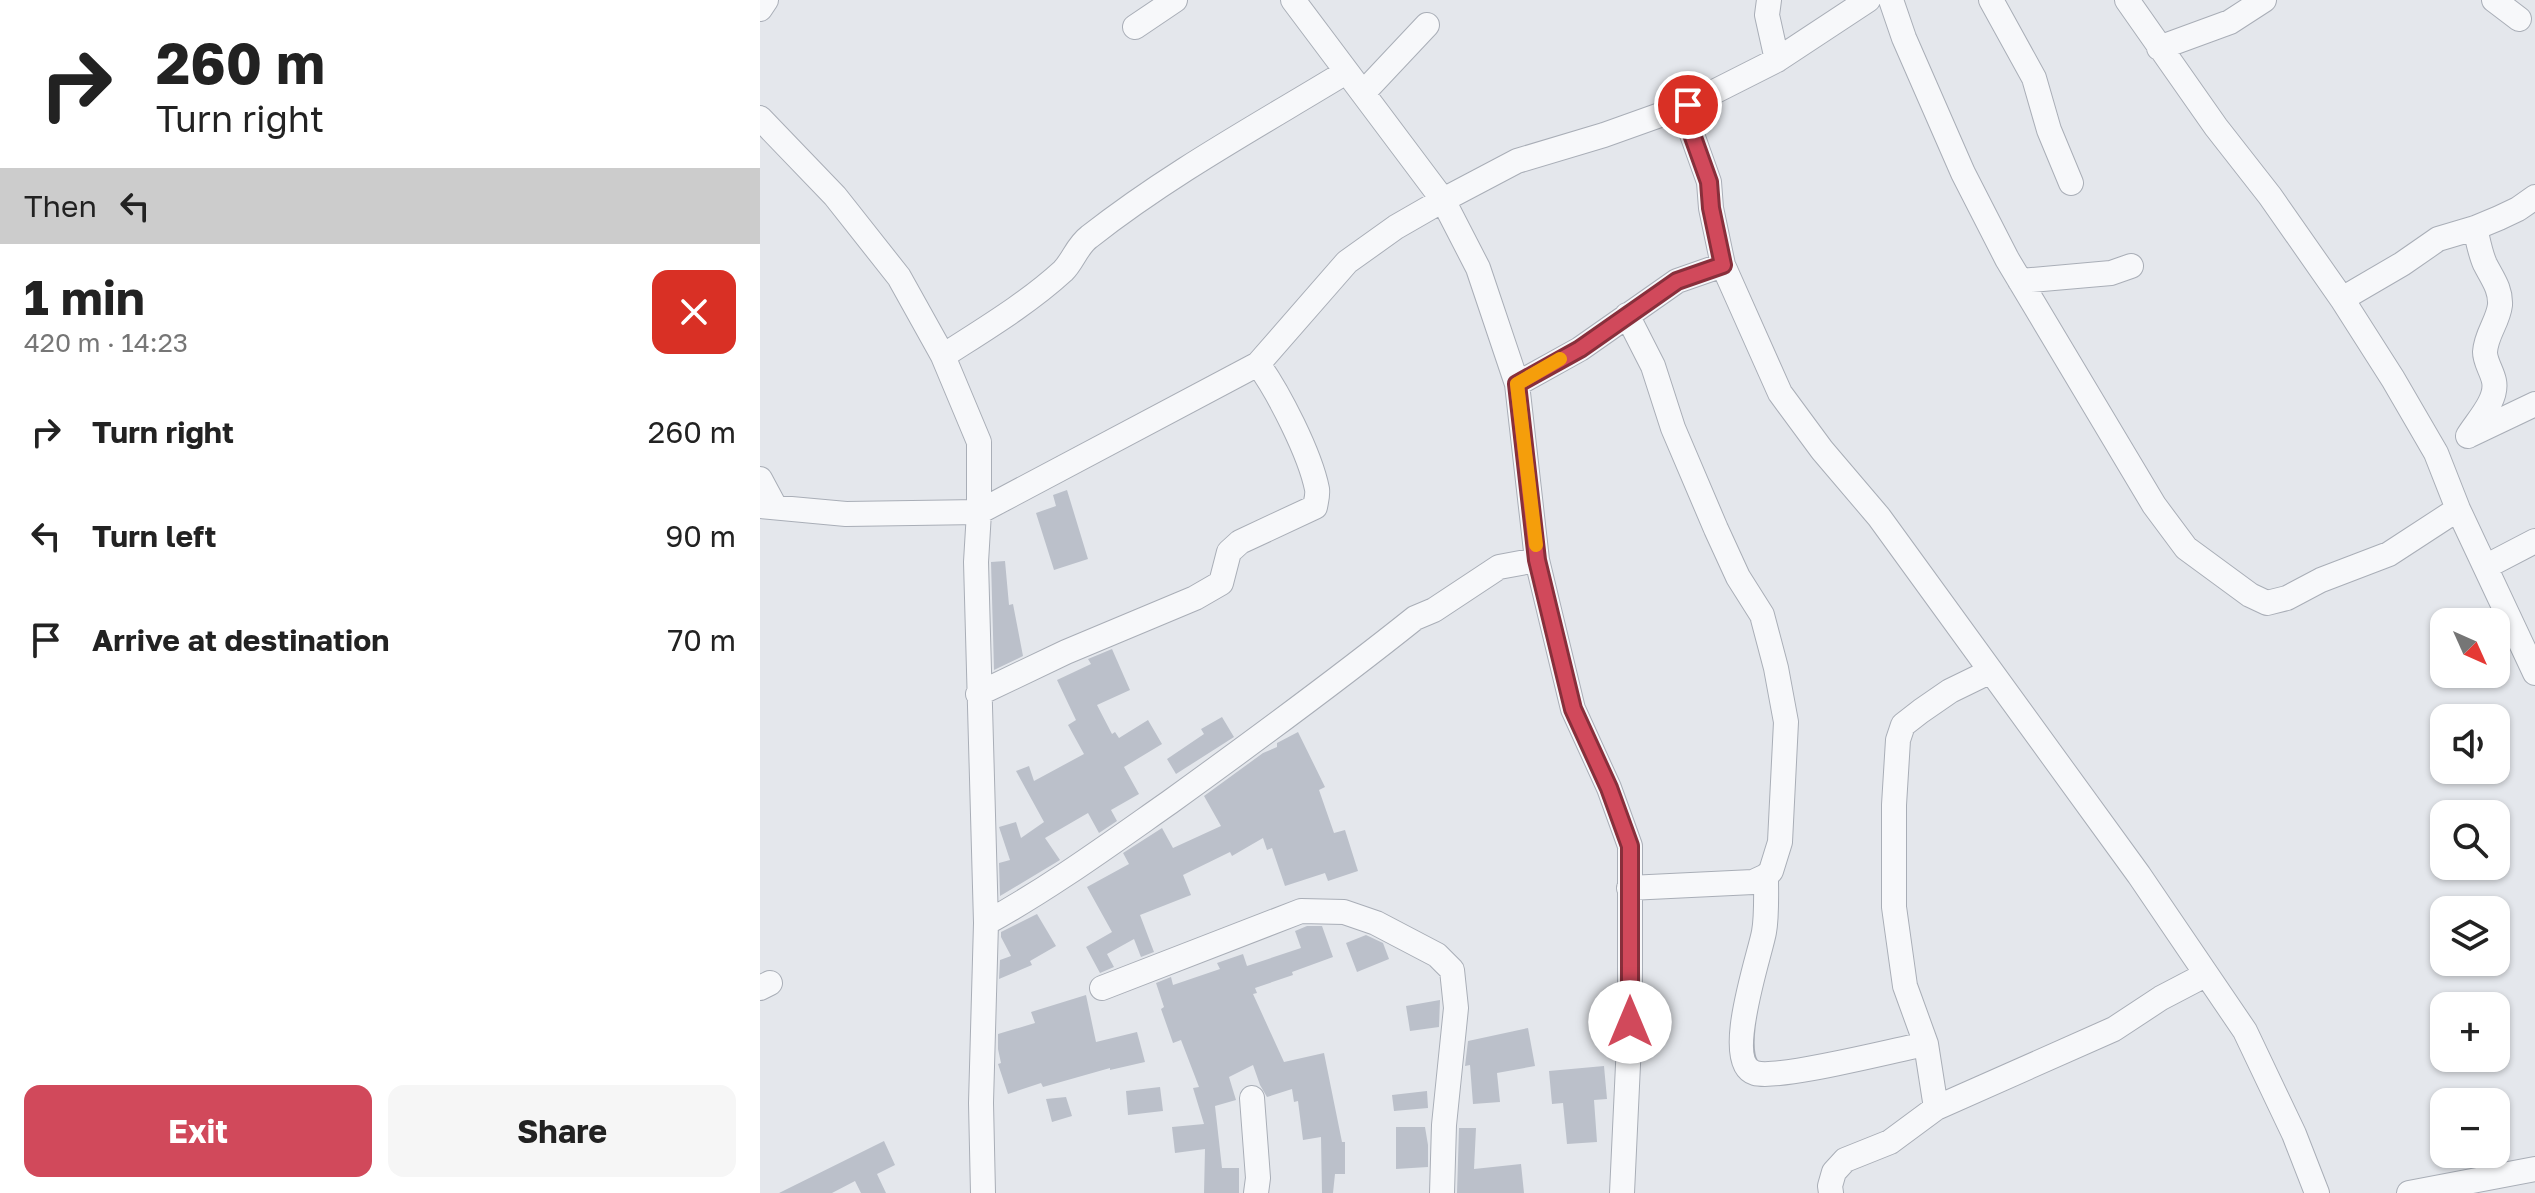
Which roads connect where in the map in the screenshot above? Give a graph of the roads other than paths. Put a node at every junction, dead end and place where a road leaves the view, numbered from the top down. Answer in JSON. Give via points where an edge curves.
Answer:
{"nodes":[{"id":1,"x":766,"y":0,"type":"edge"},
{"id":2,"x":1175,"y":0,"type":"edge"},
{"id":3,"x":1293,"y":0,"type":"edge"},
{"id":4,"x":1868,"y":0,"type":"edge"},
{"id":5,"x":1891,"y":0,"type":"edge"},
{"id":6,"x":1991,"y":0,"type":"edge"},
{"id":7,"x":2127,"y":0,"type":"edge"},
{"id":8,"x":2264,"y":0,"type":"edge"},
{"id":9,"x":2494,"y":0,"type":"edge"},
{"id":10,"x":1763,"y":5,"type":"edge"},
{"id":11,"x":760,"y":9,"type":"edge"},
{"id":12,"x":2519,"y":19,"type":"dead end"},
{"id":13,"x":1427,"y":25,"type":"dead end"},
{"id":14,"x":1135,"y":27,"type":"dead end"},
{"id":15,"x":2159,"y":48,"type":"junction"},
{"id":16,"x":1777,"y":60,"type":"junction"},
{"id":17,"x":1346,"y":72,"type":"junction"},
{"id":18,"x":1364,"y":92,"type":"junction"},
{"id":19,"x":1688,"y":105,"type":"junction"},
{"id":20,"x":760,"y":118,"type":"edge"},
{"id":21,"x":2071,"y":183,"type":"dead end"},
{"id":22,"x":2535,"y":197,"type":"edge"},
{"id":23,"x":1443,"y":200,"type":"junction"},
{"id":24,"x":2475,"y":228,"type":"junction"},
{"id":25,"x":1723,"y":265,"type":"junction"},
{"id":26,"x":2131,"y":266,"type":"dead end"},
{"id":27,"x":2020,"y":281,"type":"junction"},
{"id":28,"x":2342,"y":299,"type":"junction"},
{"id":29,"x":1627,"y":315,"type":"junction"},
{"id":30,"x":943,"y":356,"type":"junction"},
{"id":31,"x":1258,"y":364,"type":"junction"},
{"id":32,"x":1517,"y":384,"type":"junction"},
{"id":33,"x":2535,"y":404,"type":"edge"},
{"id":34,"x":2468,"y":436,"type":"junction"},
{"id":35,"x":2436,"y":453,"type":"junction"},
{"id":36,"x":760,"y":479,"type":"edge"},
{"id":37,"x":768,"y":506,"type":"edge"},
{"id":38,"x":2458,"y":509,"type":"junction"},
{"id":39,"x":979,"y":512,"type":"junction"},
{"id":40,"x":2535,"y":541,"type":"edge"},
{"id":41,"x":1537,"y":560,"type":"junction"},
{"id":42,"x":2487,"y":566,"type":"junction"},
{"id":43,"x":1989,"y":672,"type":"junction"},
{"id":44,"x":2535,"y":673,"type":"edge"},
{"id":45,"x":978,"y":694,"type":"junction"},
{"id":46,"x":1766,"y":876,"type":"junction"},
{"id":47,"x":1629,"y":888,"type":"junction"},
{"id":48,"x":986,"y":923,"type":"junction"},
{"id":49,"x":2205,"y":975,"type":"junction"},
{"id":50,"x":1102,"y":988,"type":"dead end"},
{"id":51,"x":1926,"y":1044,"type":"junction"},
{"id":52,"x":1252,"y":1098,"type":"dead end"},
{"id":53,"x":1936,"y":1108,"type":"junction"},
{"id":54,"x":2535,"y":1169,"type":"edge"},
{"id":55,"x":983,"y":1193,"type":"edge"},
{"id":56,"x":1256,"y":1193,"type":"edge"},
{"id":57,"x":1442,"y":1193,"type":"edge"},
{"id":58,"x":1622,"y":1193,"type":"edge"},
{"id":59,"x":1831,"y":1193,"type":"edge"},
{"id":60,"x":2317,"y":1193,"type":"edge"},
{"id":61,"x":2409,"y":1193,"type":"edge"}],
"edges":[{"from":1,"to":11,"type":"street"},
{"from":2,"to":14,"type":"street"},
{"from":3,"to":17,"type":"street"},
{"from":4,"to":16,"type":"street"},
{"from":5,"to":27,"type":"street","via":[[1963,173]]},
{"from":6,"to":21,"type":"street","via":[[2034,78]]},
{"from":7,"to":15,"type":"street"},
{"from":8,"to":15,"type":"street","via":[[2230,22]]},
{"from":9,"to":12,"type":"street"},
{"from":10,"to":16,"type":"street"},
{"from":13,"to":18,"type":"street"},
{"from":15,"to":28,"type":"street"},
{"from":16,"to":19,"type":"street"},
{"from":17,"to":18,"type":"street"},
{"from":17,"to":30,"type":"street","via":[[1128,208],[1085,240],[1065,269]]},
{"from":18,"to":23,"type":"street"},
{"from":19,"to":23,"type":"street","via":[[1517,161]]},
{"from":19,"to":25,"type":"street","via":[[1689,126],[1709,182]]},
{"from":20,"to":30,"type":"street","via":[[835,196],[899,277]]},
{"from":22,"to":24,"type":"street"},
{"from":23,"to":31,"type":"street","via":[[1347,262]]},
{"from":23,"to":32,"type":"street","via":[[1478,268]]},
{"from":24,"to":28,"type":"street","via":[[2438,239]]},
{"from":24,"to":34,"type":"street","via":[[2500,302],[2485,355],[2494,381],[2492,400]]},
{"from":25,"to":29,"type":"street","via":[[1677,281]]},
{"from":25,"to":43,"type":"street","via":[[1780,393],[1879,517]]},
{"from":26,"to":27,"type":"street","via":[[2111,273]]},
{"from":27,"to":38,"type":"street","via":[[2154,505],[2186,548],[2250,595],[2267,603],[2287,598],[2389,554]]},
{"from":28,"to":35,"type":"street"},
{"from":29,"to":32,"type":"street"},
{"from":29,"to":46,"type":"street","via":[[1653,366],[1721,541],[1762,615],[1769,641],[1786,722],[1780,842]]},
{"from":30,"to":39,"type":"street","via":[[979,442]]},
{"from":31,"to":39,"type":"street"},
{"from":31,"to":45,"type":"street","via":[[1310,468],[1318,492],[1315,507],[1240,542],[1229,552],[1221,583],[1208,591]]},
{"from":32,"to":41,"type":"street"},
{"from":33,"to":34,"type":"street"},
{"from":34,"to":35,"type":"street"},
{"from":35,"to":38,"type":"street"},
{"from":36,"to":37,"type":"street"},
{"from":37,"to":39,"type":"street","via":[[846,514]]},
{"from":38,"to":42,"type":"street"},
{"from":39,"to":45,"type":"street"},
{"from":40,"to":42,"type":"street"},
{"from":41,"to":47,"type":"street","via":[[1573,709],[1630,846]]},
{"from":41,"to":48,"type":"street","via":[[1499,567],[1415,618],[1191,787]]},
{"from":42,"to":44,"type":"street"},
{"from":43,"to":49,"type":"street","via":[[2139,875]]},
{"from":43,"to":51,"type":"street","via":[[1921,711],[1903,725],[1898,740],[1894,907],[1905,986]]},
{"from":45,"to":48,"type":"street"},
{"from":46,"to":47,"type":"street","via":[[1753,882]]},
{"from":46,"to":51,"type":"street","via":[[1765,930],[1746,996],[1743,1039],[1748,1068],[1780,1073]]},
{"from":47,"to":58,"type":"street","via":[[1630,1022]]},
{"from":48,"to":55,"type":"street"},
{"from":49,"to":53,"type":"street","via":[[2114,1029]]},
{"from":49,"to":60,"type":"street","via":[[2245,1031]]},
{"from":50,"to":57,"type":"street","via":[[1301,911],[1344,912],[1437,955],[1452,970],[1456,1008]]},
{"from":51,"to":53,"type":"street"},
{"from":52,"to":56,"type":"street"},
{"from":53,"to":59,"type":"street","via":[[1890,1142],[1845,1160],[1834,1172]]},
{"from":54,"to":61,"type":"street"}]}
